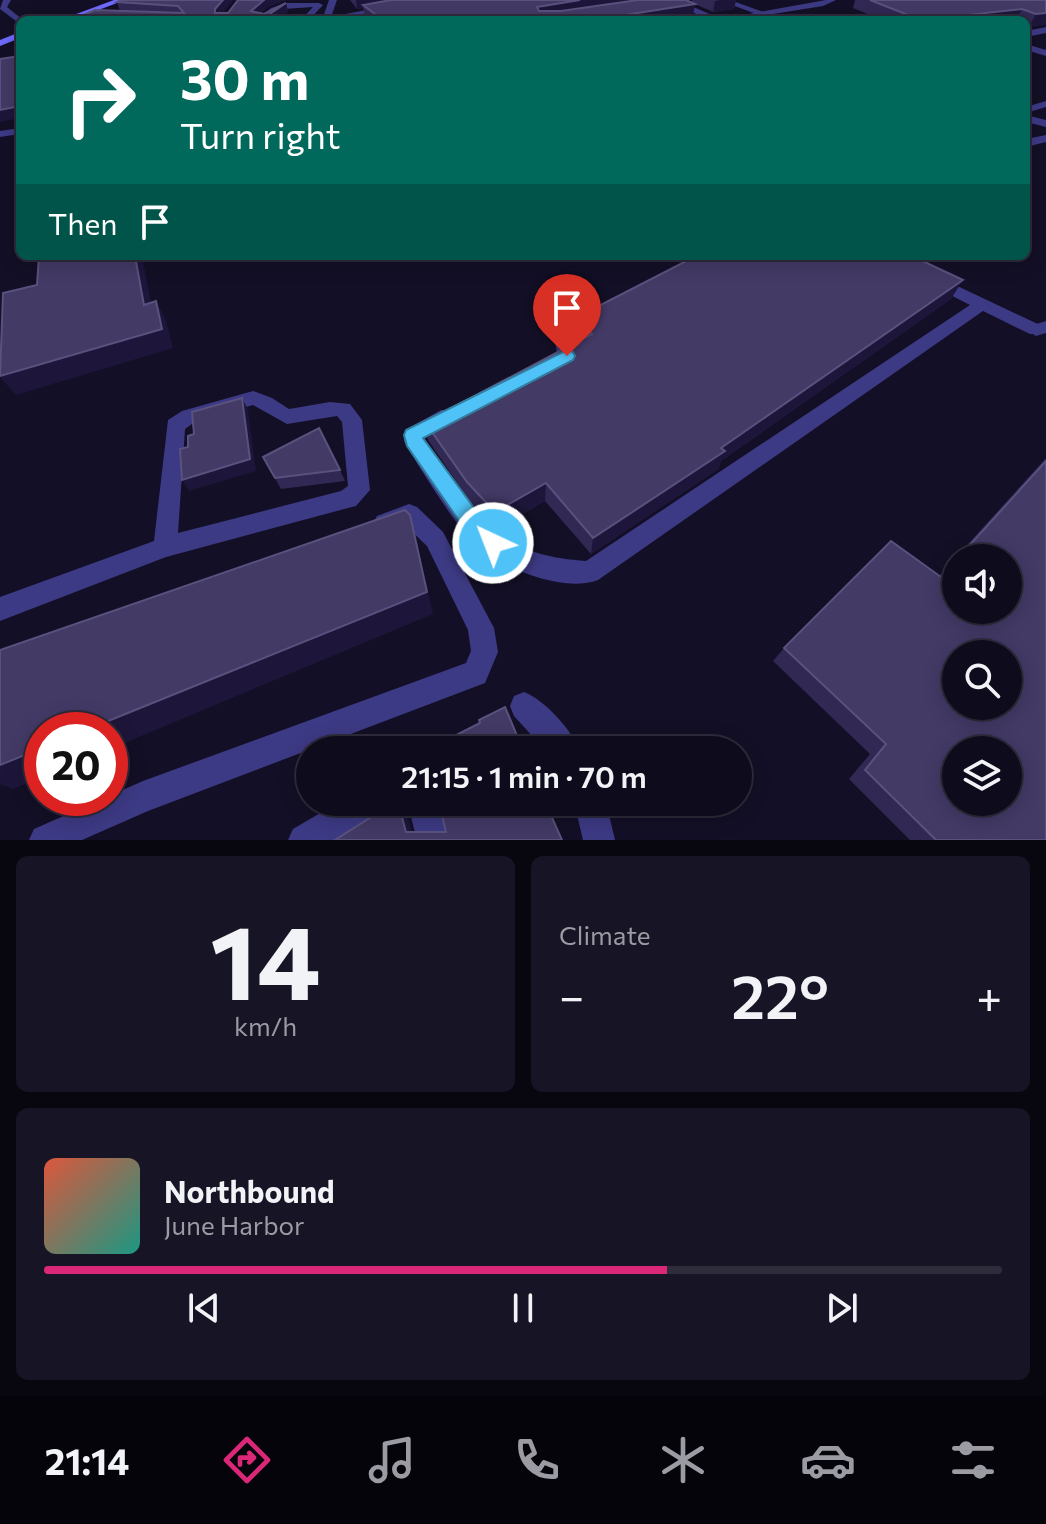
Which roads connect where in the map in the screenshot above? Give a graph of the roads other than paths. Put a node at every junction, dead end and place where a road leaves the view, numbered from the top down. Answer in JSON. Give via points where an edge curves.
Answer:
{"nodes":[{"id":1,"x":432,"y":0,"type":"edge"},
{"id":2,"x":687,"y":0,"type":"edge"},
{"id":3,"x":722,"y":0,"type":"edge"},
{"id":4,"x":832,"y":0,"type":"edge"},
{"id":5,"x":320,"y":2,"type":"edge"},
{"id":6,"x":670,"y":2,"type":"edge"},
{"id":7,"x":122,"y":4,"type":"edge"},
{"id":8,"x":80,"y":14,"type":"junction"},
{"id":9,"x":765,"y":14,"type":"junction"},
{"id":10,"x":75,"y":16,"type":"edge"},
{"id":11,"x":88,"y":16,"type":"edge"},
{"id":12,"x":264,"y":16,"type":"edge"},
{"id":13,"x":342,"y":16,"type":"edge"},
{"id":14,"x":707,"y":16,"type":"edge"},
{"id":15,"x":749,"y":16,"type":"edge"},
{"id":16,"x":890,"y":260,"type":"edge"},
{"id":17,"x":619,"y":303,"type":"edge"},
{"id":18,"x":981,"y":305,"type":"junction"},
{"id":19,"x":1041,"y":328,"type":"edge"},
{"id":20,"x":527,"y":375,"type":"edge"},
{"id":21,"x":460,"y":409,"type":"edge"},
{"id":22,"x":365,"y":530,"type":"edge"},
{"id":23,"x":165,"y":547,"type":"junction"},
{"id":24,"x":0,"y":609,"type":"edge"},
{"id":25,"x":524,"y":706,"type":"dead end"},
{"id":26,"x":552,"y":736,"type":"edge"},
{"id":27,"x":345,"y":816,"type":"edge"},
{"id":28,"x":427,"y":816,"type":"edge"},
{"id":29,"x":593,"y":816,"type":"edge"},
{"id":30,"x":45,"y":840,"type":"edge"},
{"id":31,"x":304,"y":840,"type":"edge"},
{"id":32,"x":433,"y":840,"type":"edge"},
{"id":33,"x":599,"y":840,"type":"edge"}],
"edges":[{"from":1,"to":13,"type":"street"},
{"from":2,"to":6,"type":"street"},
{"from":3,"to":9,"type":"street"},
{"from":4,"to":9,"type":"street"},
{"from":5,"to":12,"type":"street","via":[[278,6]]},
{"from":6,"to":14,"type":"street"},
{"from":7,"to":8,"type":"street"},
{"from":7,"to":8,"type":"main road"},
{"from":8,"to":10,"type":"main road"},
{"from":8,"to":11,"type":"street"},
{"from":9,"to":15,"type":"street"},
{"from":16,"to":18,"type":"street"},
{"from":17,"to":20,"type":"street","via":[[566,330],[567,356]]},
{"from":18,"to":19,"type":"street"},
{"from":18,"to":21,"type":"street","via":[[589,572],[553,570],[518,560],[483,538],[414,441],[420,429]]},
{"from":22,"to":30,"type":"street","via":[[409,514],[435,539],[481,628],[485,652],[475,673],[143,797]]},
{"from":23,"to":23,"type":"street","via":[[175,425],[253,398],[268,401],[282,416],[333,408],[343,409],[352,420],[359,490],[348,499]]},
{"from":23,"to":24,"type":"street"},
{"from":25,"to":26,"type":"street"},
{"from":27,"to":31,"type":"street"},
{"from":28,"to":32,"type":"street"},
{"from":29,"to":33,"type":"street"}]}
